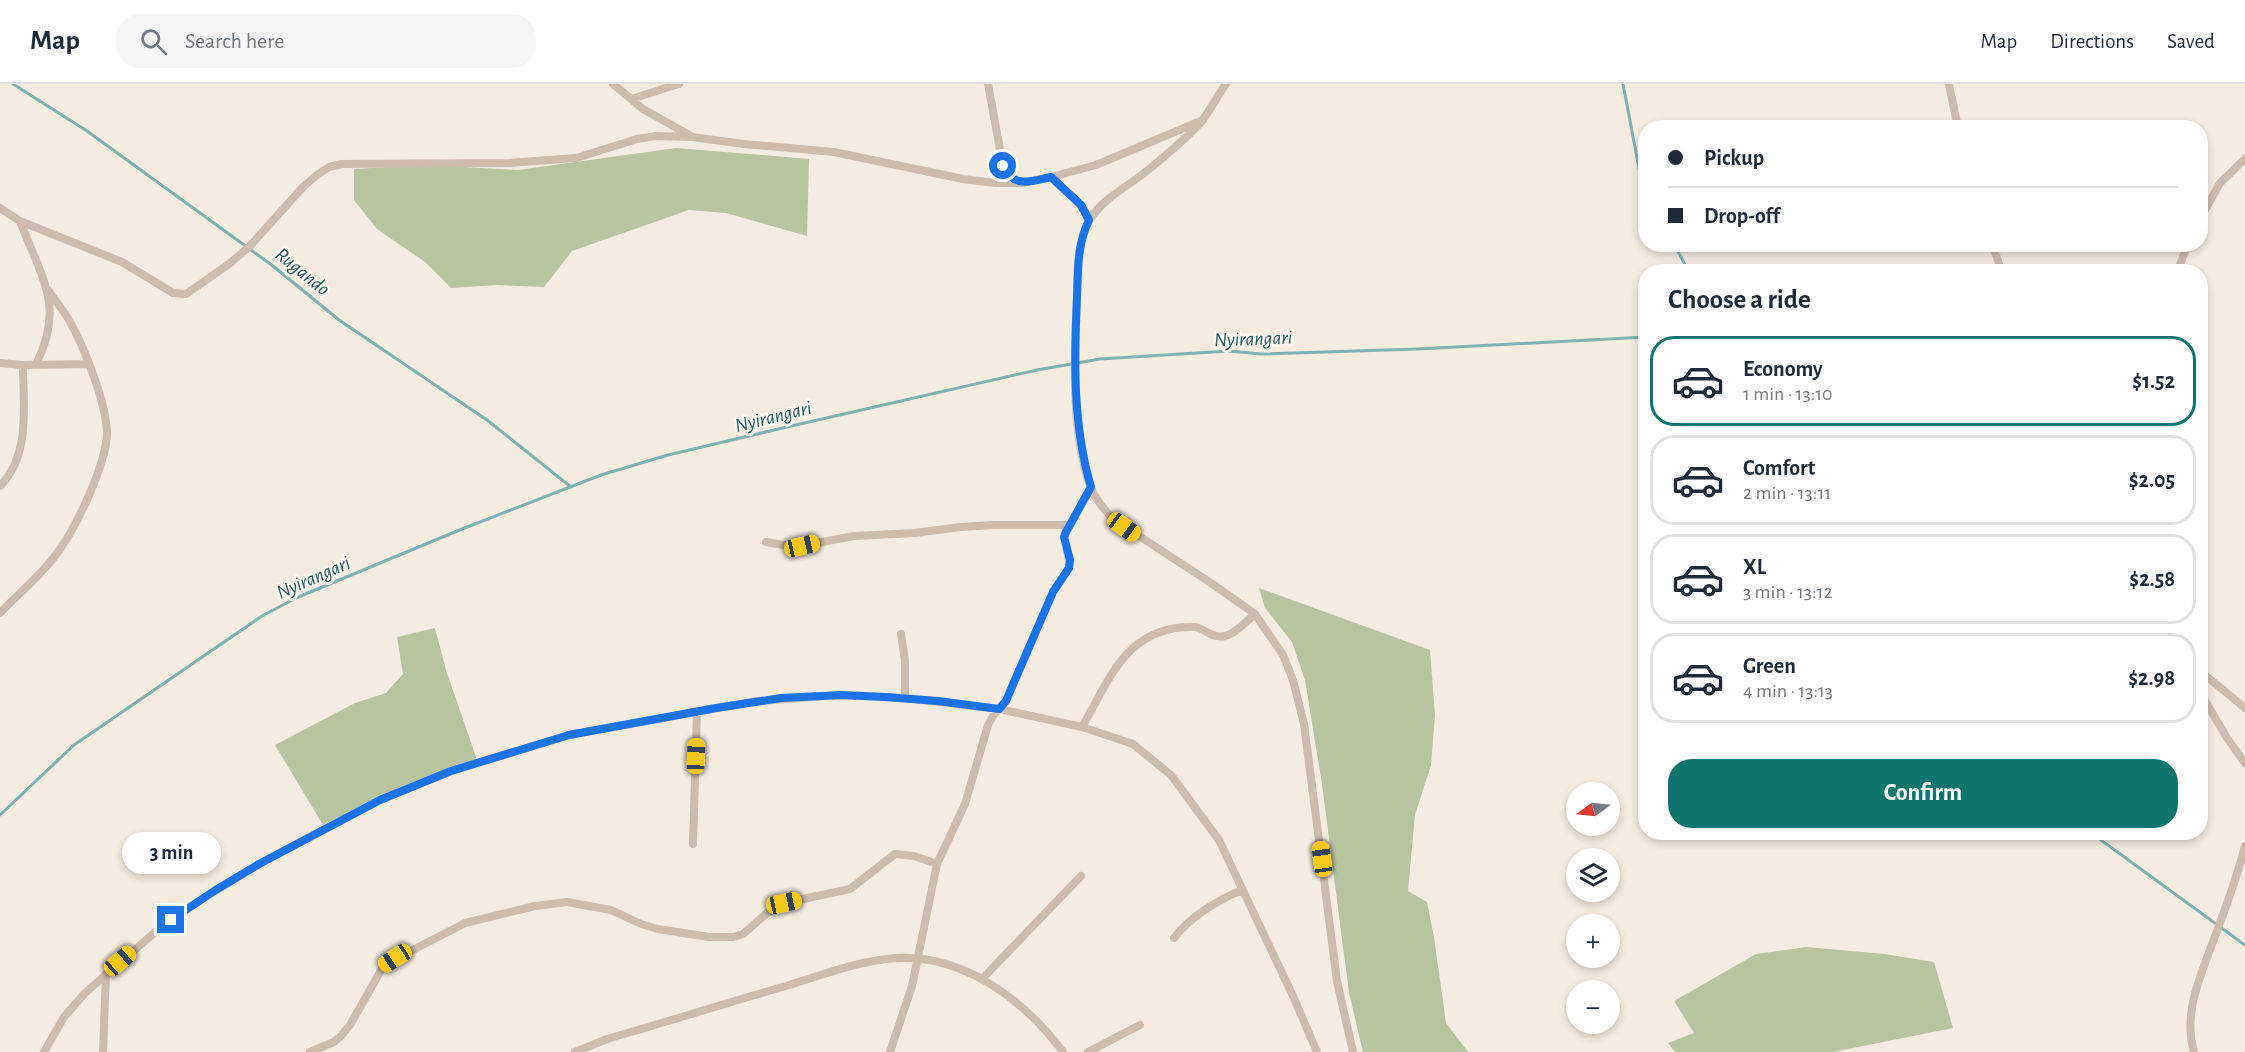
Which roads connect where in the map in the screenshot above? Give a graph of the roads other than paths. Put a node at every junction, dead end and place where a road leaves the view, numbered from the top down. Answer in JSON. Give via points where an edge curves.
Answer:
{"nodes":[{"id":1,"x":613,"y":84,"type":"edge"},
{"id":2,"x":679,"y":84,"type":"edge"},
{"id":3,"x":988,"y":84,"type":"edge"},
{"id":4,"x":1226,"y":84,"type":"edge"},
{"id":5,"x":1949,"y":84,"type":"edge"},
{"id":6,"x":631,"y":99,"type":"junction"},
{"id":7,"x":1203,"y":120,"type":"junction"},
{"id":8,"x":1956,"y":120,"type":"edge"},
{"id":9,"x":692,"y":137,"type":"junction"},
{"id":10,"x":2245,"y":159,"type":"edge"},
{"id":11,"x":1051,"y":177,"type":"junction"},
{"id":12,"x":1022,"y":183,"type":"junction"},
{"id":13,"x":2208,"y":205,"type":"edge"},
{"id":14,"x":0,"y":208,"type":"edge"},
{"id":15,"x":1089,"y":220,"type":"junction"},
{"id":16,"x":20,"y":221,"type":"junction"},
{"id":17,"x":48,"y":290,"type":"junction"},
{"id":18,"x":0,"y":363,"type":"edge"},
{"id":19,"x":36,"y":364,"type":"junction"},
{"id":20,"x":89,"y":364,"type":"junction"},
{"id":21,"x":23,"y":365,"type":"junction"},
{"id":22,"x":0,"y":486,"type":"edge"},
{"id":23,"x":1091,"y":487,"type":"junction"},
{"id":24,"x":1068,"y":525,"type":"junction"},
{"id":25,"x":766,"y":542,"type":"dead end"},
{"id":26,"x":0,"y":613,"type":"edge"},
{"id":27,"x":1255,"y":614,"type":"junction"},
{"id":28,"x":901,"y":633,"type":"dead end"},
{"id":29,"x":2208,"y":678,"type":"edge"},
{"id":30,"x":905,"y":698,"type":"junction"},
{"id":31,"x":2208,"y":705,"type":"edge"},
{"id":32,"x":2245,"y":708,"type":"edge"},
{"id":33,"x":999,"y":709,"type":"junction"},
{"id":34,"x":697,"y":712,"type":"junction"},
{"id":35,"x":1082,"y":727,"type":"junction"},
{"id":36,"x":2245,"y":763,"type":"edge"},
{"id":37,"x":693,"y":844,"type":"dead end"},
{"id":38,"x":2245,"y":846,"type":"edge"},
{"id":39,"x":937,"y":864,"type":"junction"},
{"id":40,"x":1081,"y":876,"type":"dead end"},
{"id":41,"x":1242,"y":890,"type":"junction"},
{"id":42,"x":1174,"y":938,"type":"dead end"},
{"id":43,"x":917,"y":958,"type":"junction"},
{"id":44,"x":106,"y":974,"type":"junction"},
{"id":45,"x":982,"y":979,"type":"junction"},
{"id":46,"x":1140,"y":1025,"type":"dead end"},
{"id":47,"x":44,"y":1052,"type":"edge"},
{"id":48,"x":103,"y":1052,"type":"edge"},
{"id":49,"x":310,"y":1052,"type":"edge"},
{"id":50,"x":575,"y":1052,"type":"edge"},
{"id":51,"x":890,"y":1052,"type":"edge"},
{"id":52,"x":1063,"y":1052,"type":"edge"},
{"id":53,"x":1088,"y":1052,"type":"edge"},
{"id":54,"x":1317,"y":1052,"type":"edge"},
{"id":55,"x":1353,"y":1052,"type":"edge"},
{"id":56,"x":2194,"y":1052,"type":"edge"}],
"edges":[{"from":1,"to":6,"type":"street"},
{"from":2,"to":6,"type":"street"},
{"from":3,"to":12,"type":"street","via":[[1003,166],[1011,178]]},
{"from":4,"to":7,"type":"street"},
{"from":5,"to":8,"type":"street"},
{"from":6,"to":9,"type":"street"},
{"from":7,"to":11,"type":"street","via":[[1096,165]]},
{"from":7,"to":15,"type":"street"},
{"from":9,"to":12,"type":"street","via":[[834,152],[963,179]]},
{"from":9,"to":16,"type":"street","via":[[656,136],[576,158],[509,164],[360,163],[329,167],[303,187],[250,246],[186,294],[173,293],[122,262]]},
{"from":10,"to":13,"type":"street","via":[[2220,183]]},
{"from":11,"to":12,"type":"street"},
{"from":11,"to":15,"type":"street","via":[[1081,205]]},
{"from":14,"to":16,"type":"street"},
{"from":15,"to":23,"type":"street","via":[[1080,246],[1075,354],[1077,410]]},
{"from":16,"to":17,"type":"street"},
{"from":17,"to":19,"type":"street","via":[[47,336]]},
{"from":17,"to":20,"type":"street","via":[[70,321]]},
{"from":18,"to":21,"type":"street"},
{"from":19,"to":20,"type":"street"},
{"from":19,"to":21,"type":"street"},
{"from":20,"to":26,"type":"street","via":[[106,421],[99,470],[63,546]]},
{"from":21,"to":22,"type":"street","via":[[22,443],[13,469]]},
{"from":23,"to":24,"type":"street"},
{"from":23,"to":27,"type":"street","via":[[1113,519]]},
{"from":24,"to":25,"type":"street","via":[[961,527],[854,536],[796,547]]},
{"from":24,"to":33,"type":"street","via":[[1064,537],[1069,568],[1053,592],[1006,701]]},
{"from":27,"to":35,"type":"street","via":[[1227,636],[1216,636],[1197,627],[1166,631],[1131,648]]},
{"from":27,"to":55,"type":"street","via":[[1283,655],[1300,702],[1336,981]]},
{"from":28,"to":30,"type":"street"},
{"from":29,"to":32,"type":"street"},
{"from":30,"to":33,"type":"street"},
{"from":30,"to":34,"type":"street","via":[[781,698]]},
{"from":31,"to":36,"type":"street"},
{"from":33,"to":35,"type":"street"},
{"from":33,"to":39,"type":"street","via":[[988,725],[972,786]]},
{"from":34,"to":37,"type":"street"},
{"from":34,"to":44,"type":"street","via":[[569,735],[451,771],[380,800],[214,891],[160,928]]},
{"from":35,"to":41,"type":"street","via":[[1133,744],[1171,775],[1219,840]]},
{"from":38,"to":56,"type":"street","via":[[2193,996]]},
{"from":39,"to":43,"type":"street"},
{"from":39,"to":49,"type":"street","via":[[895,854],[850,890],[784,903],[742,934],[725,938],[658,929],[610,910],[567,902],[542,904],[465,923],[384,965],[341,1036]]},
{"from":40,"to":45,"type":"street"},
{"from":41,"to":42,"type":"street","via":[[1207,908]]},
{"from":41,"to":54,"type":"street"},
{"from":43,"to":45,"type":"street","via":[[944,963]]},
{"from":43,"to":50,"type":"street","via":[[861,964],[607,1039]]},
{"from":43,"to":51,"type":"street","via":[[906,1009]]},
{"from":44,"to":47,"type":"street","via":[[64,1017]]},
{"from":44,"to":48,"type":"street"},
{"from":45,"to":52,"type":"street","via":[[1004,992]]},
{"from":46,"to":53,"type":"street"}]}
